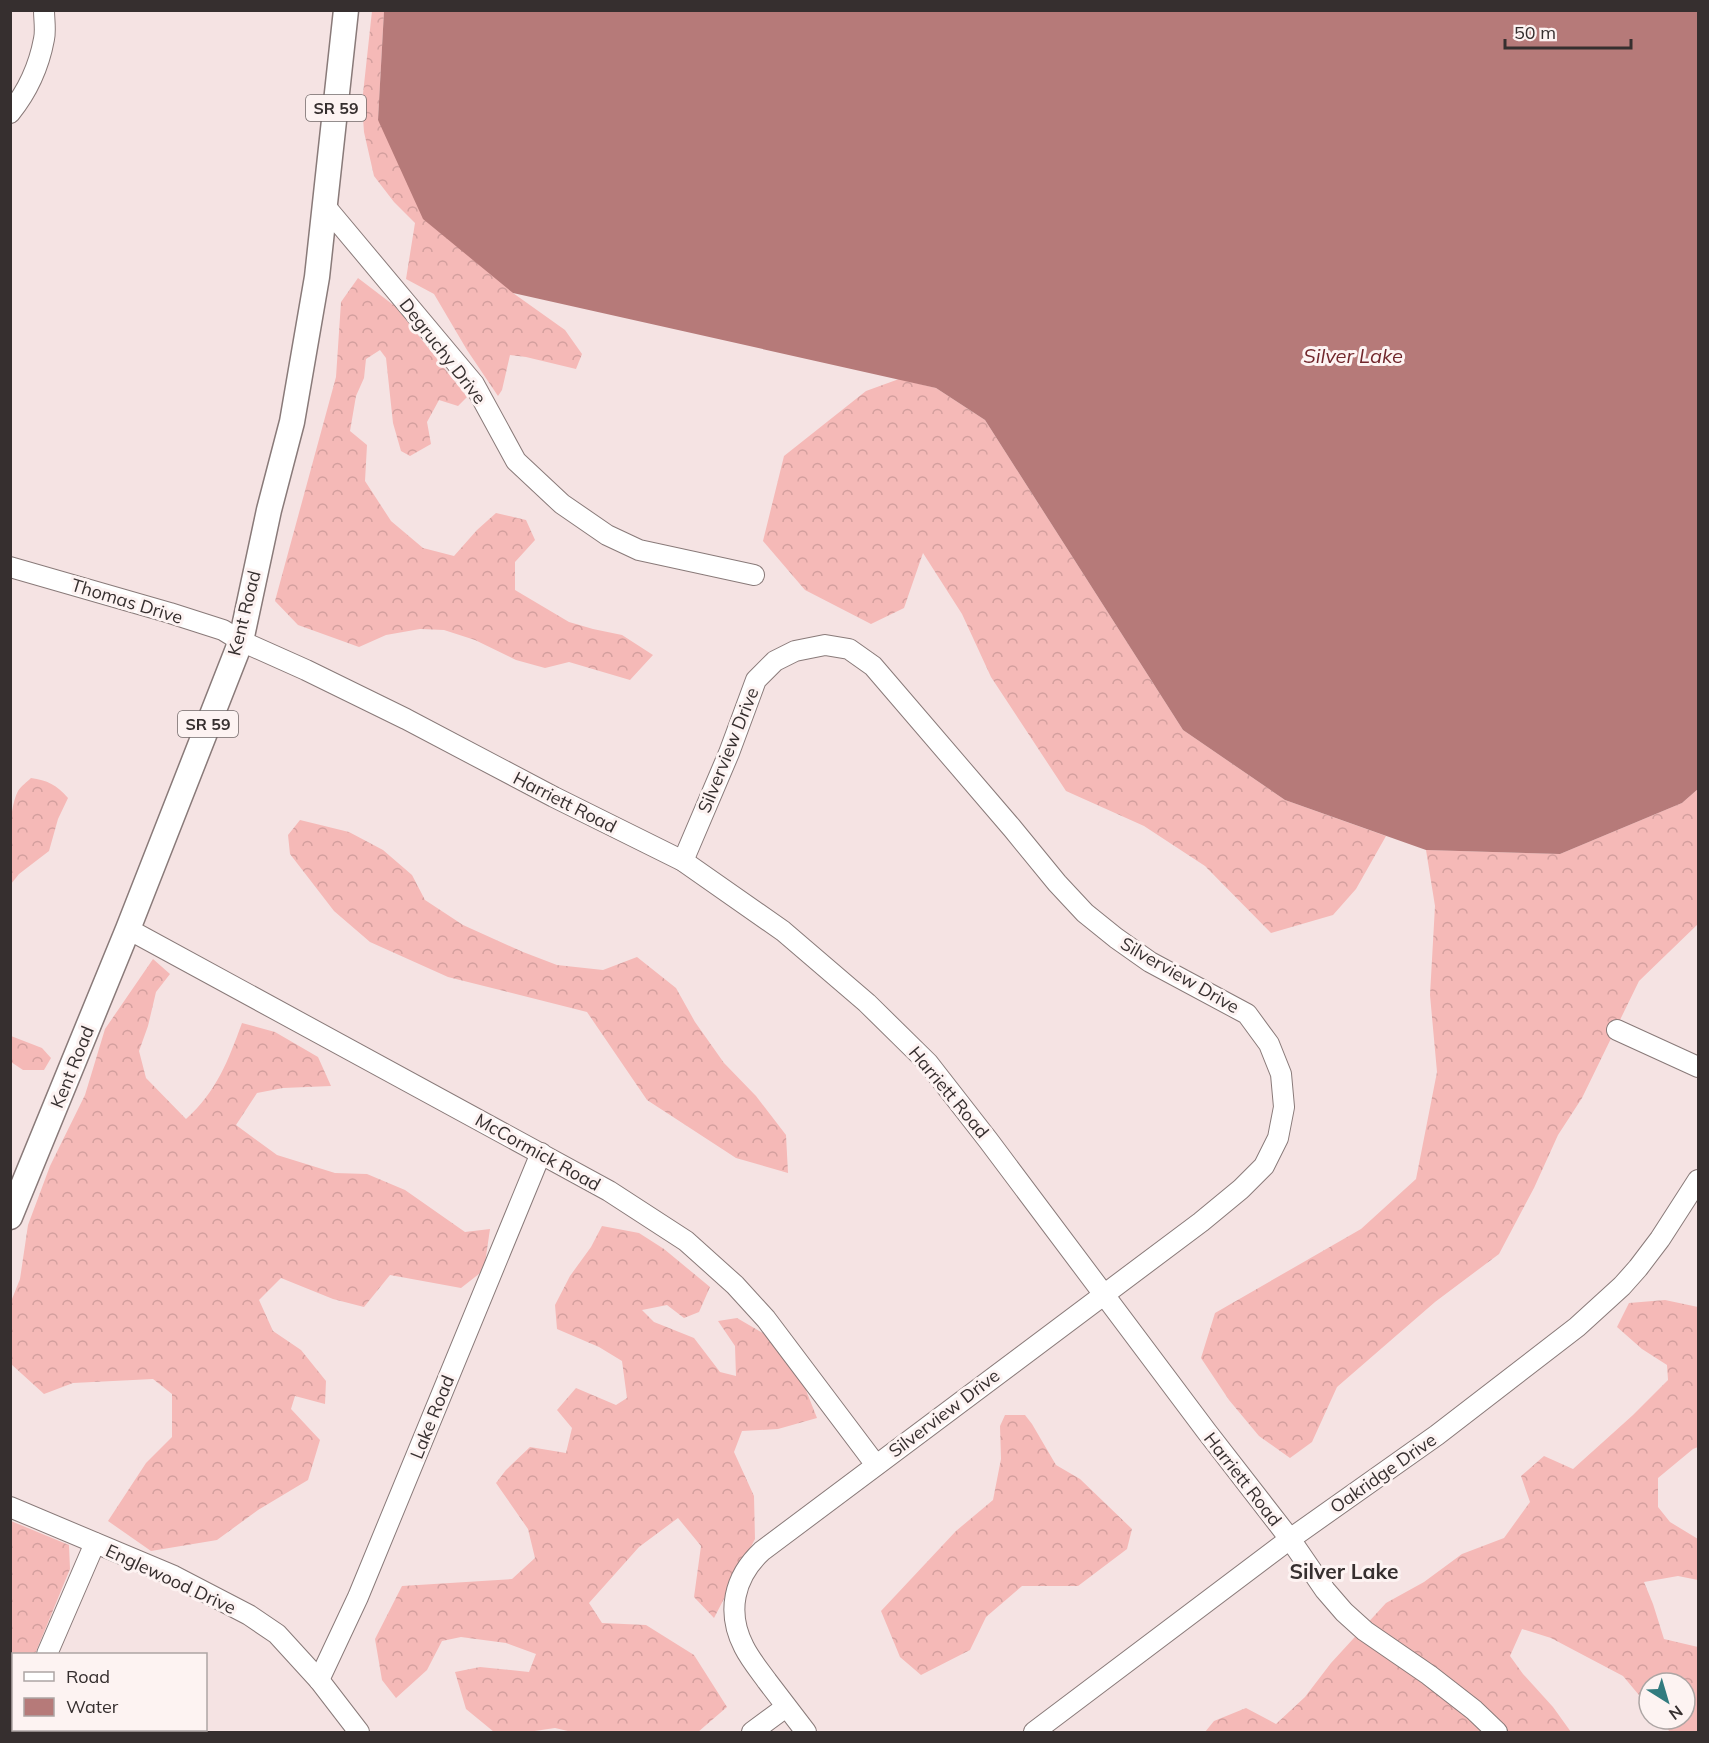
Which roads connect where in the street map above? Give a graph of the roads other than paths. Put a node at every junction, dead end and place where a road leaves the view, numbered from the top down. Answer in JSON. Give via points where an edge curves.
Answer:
{"nodes":[{"id":1,"x":44,"y":10,"type":"edge"},
{"id":2,"x":346,"y":10,"type":"edge"},
{"id":3,"x":10,"y":113,"type":"edge"},
{"id":4,"x":325,"y":206,"type":"junction"},
{"id":5,"x":10,"y":567,"type":"edge"},
{"id":6,"x":754,"y":575,"type":"dead end"},
{"id":7,"x":241,"y":640,"type":"junction"},
{"id":8,"x":683,"y":861,"type":"junction"},
{"id":9,"x":128,"y":929,"type":"junction"},
{"id":10,"x":1617,"y":1030,"type":"dead end"},
{"id":11,"x":1698,"y":1066,"type":"edge"},
{"id":12,"x":541,"y":1153,"type":"junction"},
{"id":13,"x":1698,"y":1180,"type":"edge"},
{"id":14,"x":10,"y":1217,"type":"edge"},
{"id":15,"x":1105,"y":1294,"type":"junction"},
{"id":16,"x":876,"y":1465,"type":"junction"},
{"id":17,"x":10,"y":1508,"type":"edge"},
{"id":18,"x":1290,"y":1539,"type":"junction"},
{"id":19,"x":95,"y":1543,"type":"junction"},
{"id":20,"x":47,"y":1653,"type":"edge"},
{"id":21,"x":319,"y":1680,"type":"junction"},
{"id":22,"x":786,"y":1707,"type":"junction"},
{"id":23,"x":359,"y":1732,"type":"edge"},
{"id":24,"x":752,"y":1732,"type":"edge"},
{"id":25,"x":806,"y":1732,"type":"edge"},
{"id":26,"x":1034,"y":1732,"type":"edge"},
{"id":27,"x":1497,"y":1732,"type":"edge"}],
"edges":[{"from":1,"to":3,"type":"street","via":[[44,38],[34,74]]},
{"from":2,"to":4,"type":"main road","name":"Kent Road","number":"SR 59"},
{"from":4,"to":6,"type":"street","name":"Degruchy Drive","via":[[474,384],[516,461],[562,504],[608,535],[639,550]]},
{"from":4,"to":7,"type":"main road","name":"Kent Road","number":"SR 59","via":[[292,422]]},
{"from":5,"to":7,"type":"street","name":"Thomas Drive","via":[[170,613]]},
{"from":7,"to":8,"type":"street","name":"Harriett Road","via":[[396,714]]},
{"from":7,"to":9,"type":"main road","name":"Kent Road","number":"SR 59"},
{"from":8,"to":15,"type":"street","name":"Harriett Road","via":[[790,937],[867,1003],[928,1063]]},
{"from":8,"to":15,"type":"street","name":"Silverview Drive","via":[[756,680],[775,661],[795,651],[825,645],[849,649],[873,666],[1085,913],[1150,962],[1247,1014],[1269,1044],[1281,1074],[1284,1107],[1278,1138],[1264,1166],[1209,1215]]},
{"from":9,"to":12,"type":"street","name":"McCormick Road"},
{"from":9,"to":14,"type":"main road","name":"Kent Road","number":"SR 59"},
{"from":10,"to":11,"type":"street"},
{"from":12,"to":16,"type":"street","name":"McCormick Road","via":[[633,1205],[717,1267],[766,1319]]},
{"from":12,"to":21,"type":"street","name":"Lake Road","via":[[362,1586]]},
{"from":13,"to":18,"type":"street","name":"Oakridge Drive","via":[[1638,1268],[1577,1327],[1437,1435]]},
{"from":15,"to":16,"type":"street","name":"Silverview Drive"},
{"from":15,"to":18,"type":"street","name":"Harriett Road"},
{"from":16,"to":22,"type":"street","name":"Silverview Drive","via":[[762,1551],[738,1585],[738,1633]]},
{"from":17,"to":19,"type":"street","name":"Englewood Drive"},
{"from":18,"to":26,"type":"street","name":"Oakridge Drive"},
{"from":18,"to":27,"type":"street","name":"Harriett Road","via":[[1344,1612],[1474,1710]]},
{"from":19,"to":20,"type":"street"},
{"from":19,"to":21,"type":"street","name":"Englewood Drive","via":[[174,1576],[249,1615],[277,1634]]},
{"from":21,"to":23,"type":"street","name":"Englewood Drive"},
{"from":22,"to":24,"type":"street"},
{"from":22,"to":25,"type":"street"}]}
